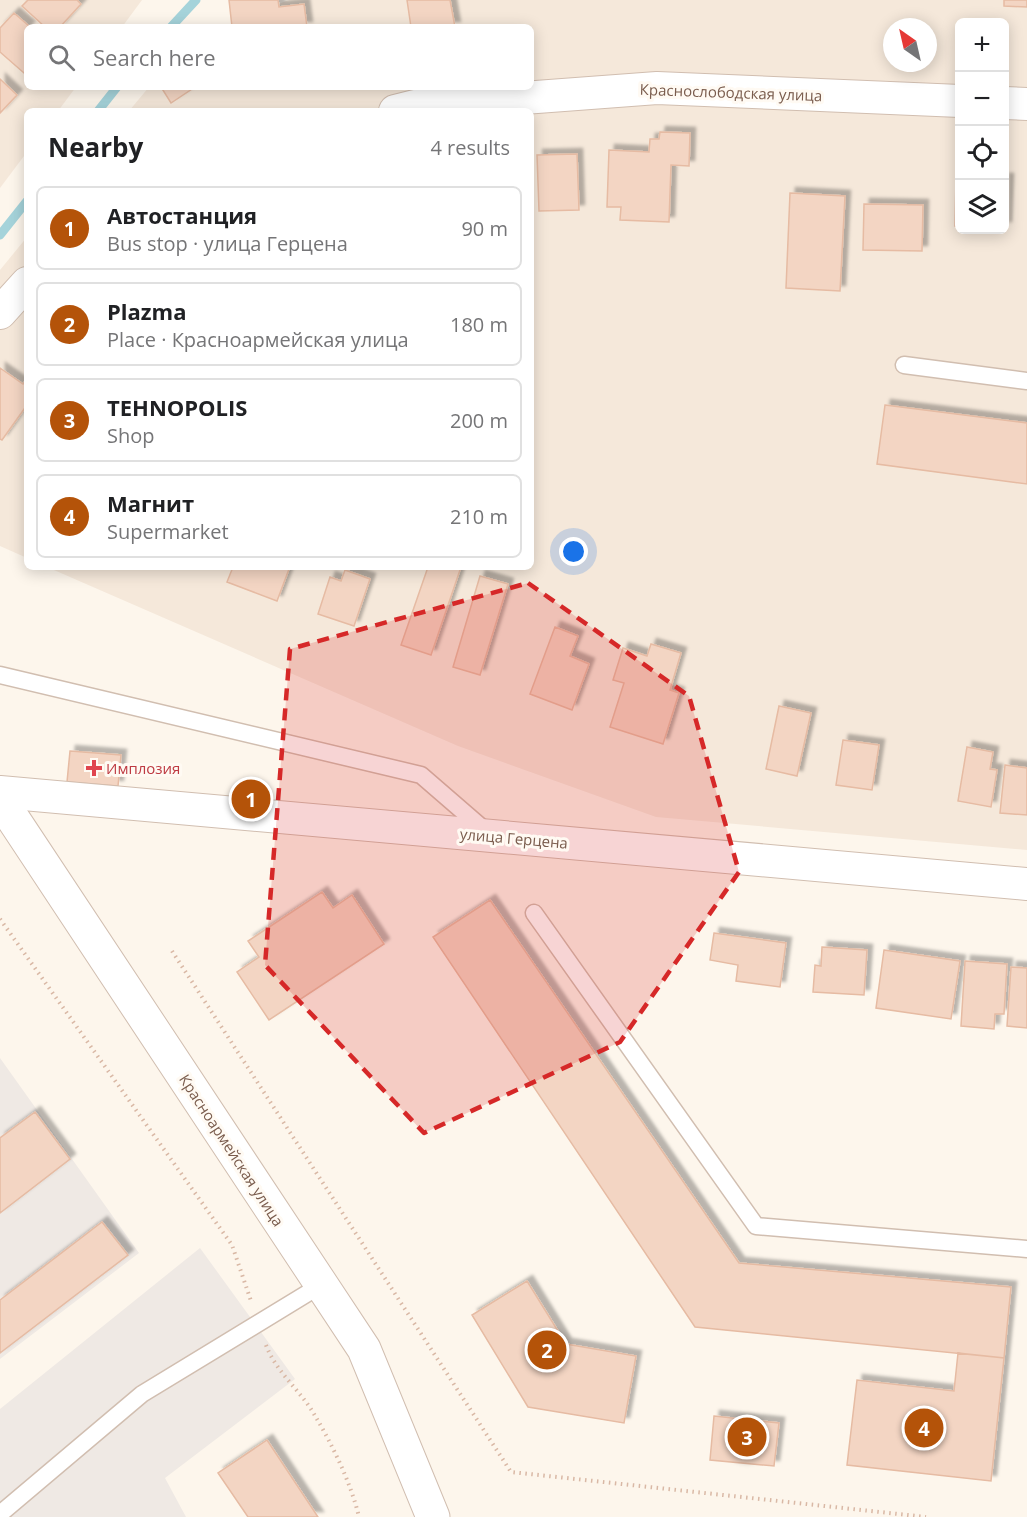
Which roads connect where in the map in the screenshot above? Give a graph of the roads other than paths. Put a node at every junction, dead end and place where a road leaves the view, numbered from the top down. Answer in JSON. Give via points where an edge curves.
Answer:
{"nodes":[{"id":1,"x":955,"y":101,"type":"edge"},
{"id":2,"x":1009,"y":103,"type":"edge"},
{"id":3,"x":1027,"y":104,"type":"edge"},
{"id":4,"x":408,"y":108,"type":"edge"},
{"id":5,"x":24,"y":287,"type":"edge"},
{"id":6,"x":0,"y":312,"type":"edge"},
{"id":7,"x":904,"y":364,"type":"dead end"},
{"id":8,"x":1027,"y":381,"type":"edge"},
{"id":9,"x":0,"y":675,"type":"edge"},
{"id":10,"x":0,"y":792,"type":"edge"},
{"id":11,"x":0,"y":799,"type":"edge"},
{"id":12,"x":491,"y":836,"type":"junction"},
{"id":13,"x":1027,"y":884,"type":"edge"},
{"id":14,"x":534,"y":913,"type":"dead end"},
{"id":15,"x":1027,"y":1249,"type":"edge"},
{"id":16,"x":321,"y":1285,"type":"junction"},
{"id":17,"x":0,"y":1514,"type":"edge"},
{"id":18,"x":433,"y":1517,"type":"edge"}],
"edges":[{"from":1,"to":4,"type":"street","name":"Краснослободская улица","via":[[657,88]]},
{"from":2,"to":3,"type":"street"},
{"from":5,"to":6,"type":"street"},
{"from":7,"to":8,"type":"lane"},
{"from":9,"to":12,"type":"lane","via":[[421,775]]},
{"from":10,"to":12,"type":"street","name":"улица Герцена"},
{"from":11,"to":16,"type":"street","name":"Красноармейская улица"},
{"from":12,"to":13,"type":"street","name":"улица Герцена"},
{"from":14,"to":15,"type":"lane","via":[[756,1226]]},
{"from":16,"to":17,"type":"lane","via":[[142,1394]]},
{"from":16,"to":18,"type":"street","name":"Красноармейская улица","via":[[364,1349]]}]}
